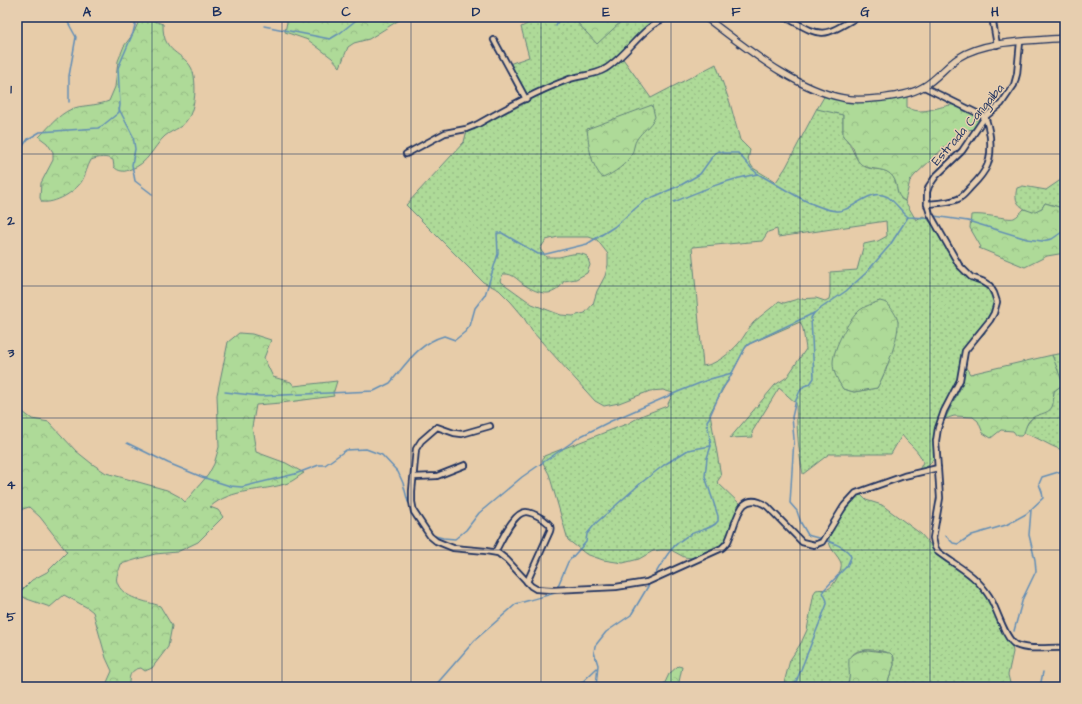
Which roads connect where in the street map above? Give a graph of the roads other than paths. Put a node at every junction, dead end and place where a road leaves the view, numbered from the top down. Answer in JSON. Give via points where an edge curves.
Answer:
{"nodes":[{"id":1,"x":668,"y":17,"type":"edge"},
{"id":2,"x":699,"y":17,"type":"edge"},
{"id":3,"x":856,"y":17,"type":"edge"},
{"id":4,"x":992,"y":17,"type":"edge"},
{"id":5,"x":705,"y":18,"type":"edge"},
{"id":6,"x":788,"y":18,"type":"edge"},
{"id":7,"x":1065,"y":38,"type":"edge"},
{"id":8,"x":494,"y":40,"type":"dead end"},
{"id":9,"x":1020,"y":42,"type":"junction"},
{"id":10,"x":997,"y":45,"type":"junction"},
{"id":11,"x":924,"y":87,"type":"junction"},
{"id":12,"x":526,"y":99,"type":"junction"},
{"id":13,"x":985,"y":117,"type":"junction"},
{"id":14,"x":406,"y":154,"type":"dead end"},
{"id":15,"x":927,"y":204,"type":"junction"},
{"id":16,"x":490,"y":426,"type":"dead end"},
{"id":17,"x":465,"y":466,"type":"dead end"},
{"id":18,"x":938,"y":468,"type":"junction"},
{"id":19,"x":414,"y":477,"type":"junction"},
{"id":20,"x":495,"y":552,"type":"junction"},
{"id":21,"x":527,"y":582,"type":"junction"},
{"id":22,"x":1065,"y":648,"type":"edge"}],
"edges":[{"from":1,"to":12,"type":"street","via":[[656,23],[604,70],[567,80]]},
{"from":2,"to":5,"type":"street"},
{"from":3,"to":6,"type":"street","via":[[833,31],[822,34]]},
{"from":4,"to":10,"type":"street"},
{"from":5,"to":11,"type":"street","via":[[774,67],[828,95],[845,99],[868,99],[902,95]]},
{"from":7,"to":9,"type":"street"},
{"from":8,"to":12,"type":"street"},
{"from":9,"to":10,"type":"street"},
{"from":9,"to":13,"type":"street","name":"Estrada Cangaiba","via":[[1014,85],[1001,104]]},
{"from":10,"to":11,"type":"street","via":[[958,58]]},
{"from":11,"to":13,"type":"street"},
{"from":12,"to":14,"type":"street","via":[[476,125],[445,133]]},
{"from":13,"to":15,"type":"street","name":"Estrada Cangaiba","via":[[962,151],[932,181],[927,192]]},
{"from":13,"to":15,"type":"street","via":[[991,152],[985,170],[960,198]]},
{"from":15,"to":18,"type":"street","via":[[930,214],[964,271],[987,284],[993,290],[996,299],[990,320],[965,351],[960,380],[940,422],[936,441]]},
{"from":16,"to":19,"type":"street","via":[[462,434],[435,429],[417,446]]},
{"from":17,"to":19,"type":"street","via":[[437,476]]},
{"from":18,"to":21,"type":"street","via":[[904,476],[856,493],[844,506],[824,539],[814,545],[802,542],[767,506],[755,501],[740,508],[729,540],[722,548],[647,582],[616,587],[552,590],[536,589]]},
{"from":18,"to":22,"type":"street","via":[[940,498],[934,533],[935,547],[980,584],[995,607],[1012,642],[1021,646]]},
{"from":19,"to":20,"type":"street","via":[[414,512],[430,536],[453,548]]},
{"from":20,"to":21,"type":"street","via":[[507,560]]},
{"from":20,"to":21,"type":"street","via":[[520,513],[529,512],[549,524],[550,531]]}]}
